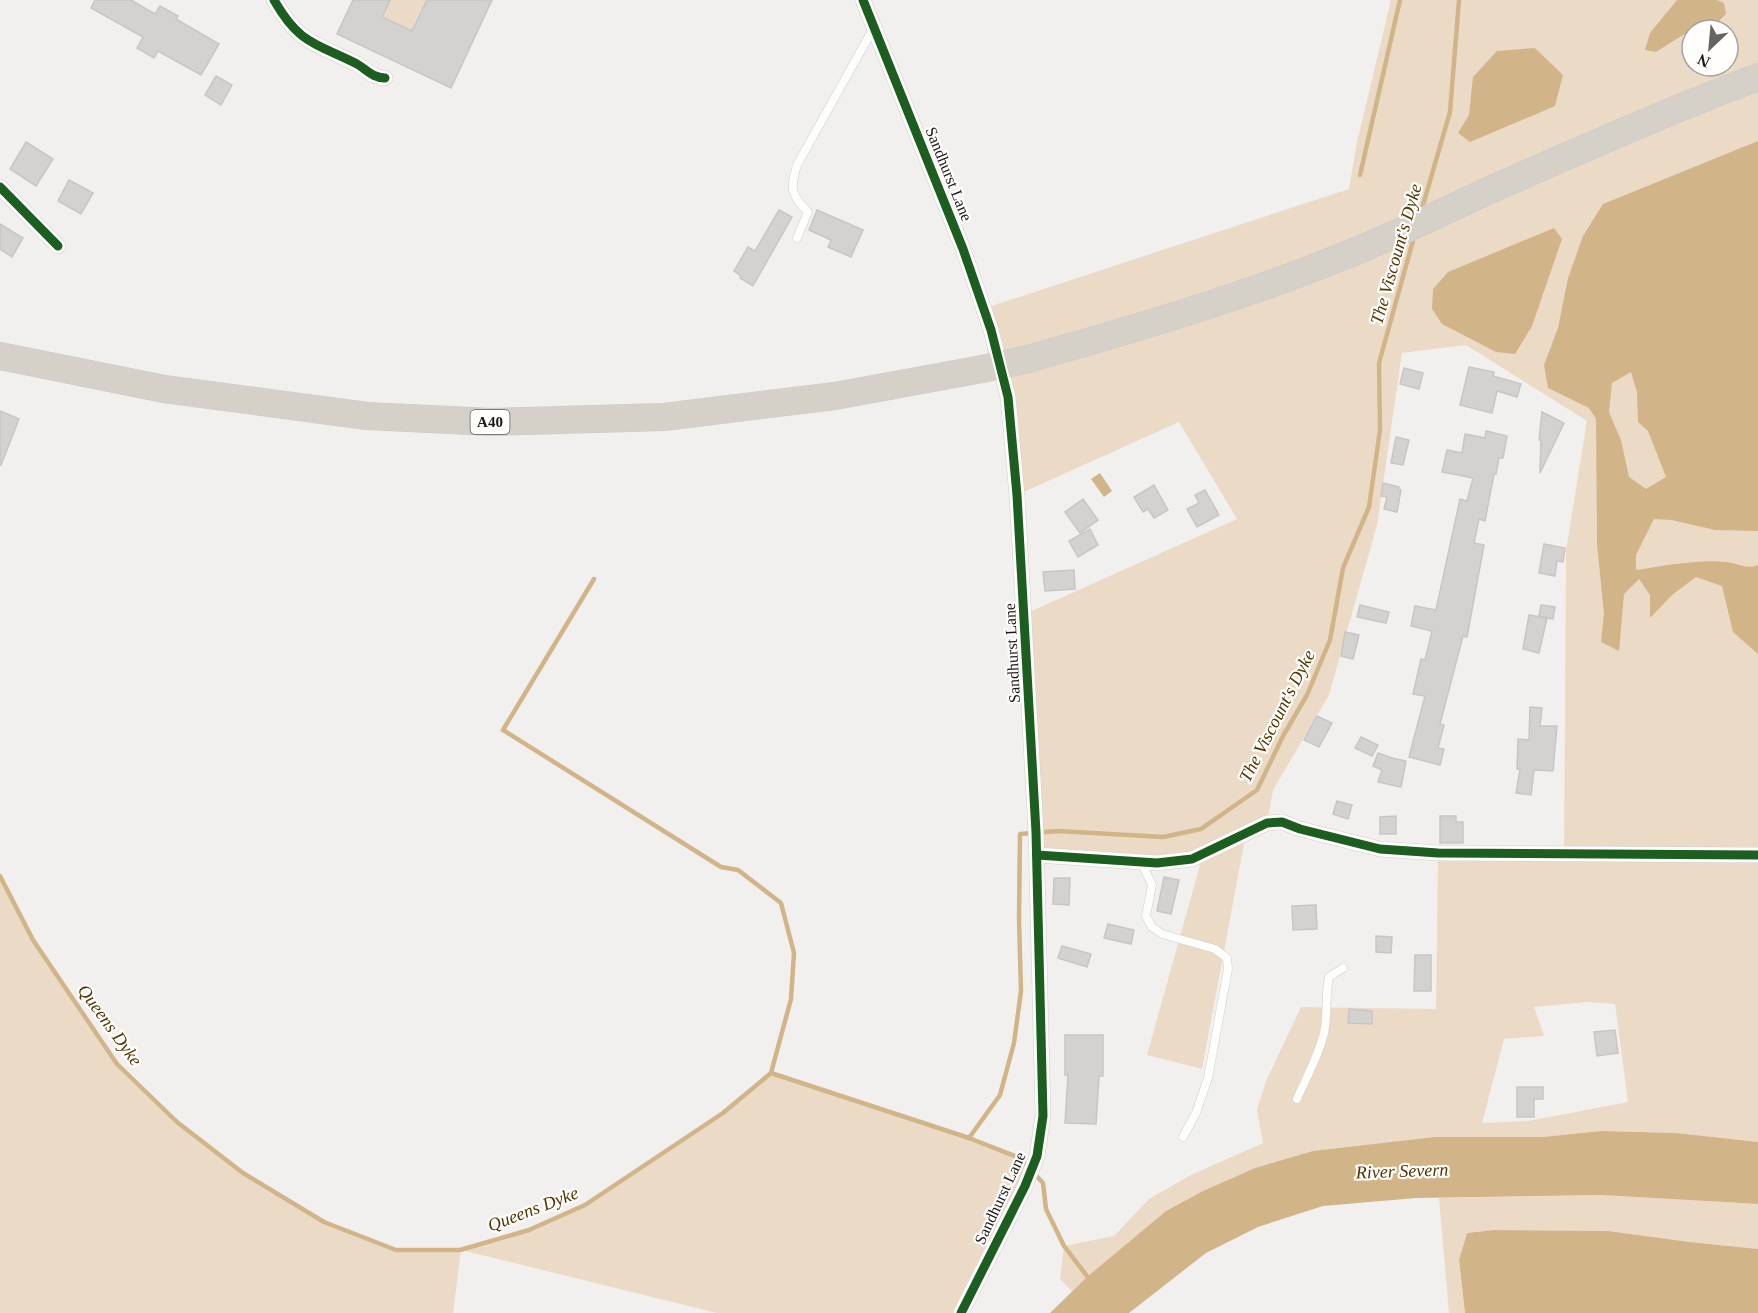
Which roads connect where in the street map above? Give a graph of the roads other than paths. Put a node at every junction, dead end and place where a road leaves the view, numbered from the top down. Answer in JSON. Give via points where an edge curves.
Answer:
{"nodes":[{"id":1,"x":274,"y":0,"type":"edge"},
{"id":2,"x":863,"y":0,"type":"edge"},
{"id":3,"x":874,"y":27,"type":"junction"},
{"id":4,"x":385,"y":78,"type":"dead end"},
{"id":5,"x":1758,"y":78,"type":"edge"},
{"id":6,"x":0,"y":187,"type":"edge"},
{"id":7,"x":797,"y":238,"type":"dead end"},
{"id":8,"x":58,"y":246,"type":"dead end"},
{"id":9,"x":0,"y":356,"type":"edge"},
{"id":10,"x":1037,"y":855,"type":"junction"},
{"id":11,"x":1758,"y":855,"type":"edge"},
{"id":12,"x":1141,"y":862,"type":"junction"},
{"id":13,"x":1343,"y":968,"type":"dead end"},
{"id":14,"x":1297,"y":1099,"type":"dead end"},
{"id":15,"x":1183,"y":1137,"type":"dead end"},
{"id":16,"x":961,"y":1313,"type":"edge"}],
"edges":[{"from":1,"to":4,"type":"street","via":[[303,38],[376,78]]},
{"from":2,"to":3,"type":"street","name":"Sandhurst Lane"},
{"from":3,"to":7,"type":"lane","via":[[797,165],[791,185],[797,201],[808,212]]},
{"from":3,"to":10,"type":"street","name":"Sandhurst Lane","via":[[963,249],[991,330],[1008,397]]},
{"from":5,"to":9,"type":"highway","number":"A40","bridge":true,"via":[[1499,186],[1352,253],[1241,295],[1028,358],[835,396],[664,417],[491,422],[367,416],[164,389]]},
{"from":6,"to":8,"type":"street"},
{"from":10,"to":12,"type":"street"},
{"from":10,"to":16,"type":"street","name":"Sandhurst Lane","via":[[1043,1116],[1037,1156]]},
{"from":11,"to":12,"type":"street","via":[[1438,854],[1380,849],[1282,822],[1267,823],[1192,859]]},
{"from":12,"to":15,"type":"lane","via":[[1152,885],[1146,916],[1152,927],[1162,934],[1215,949],[1227,958],[1208,1078]]},
{"from":13,"to":14,"type":"lane","via":[[1329,977],[1323,1036]]}]}
